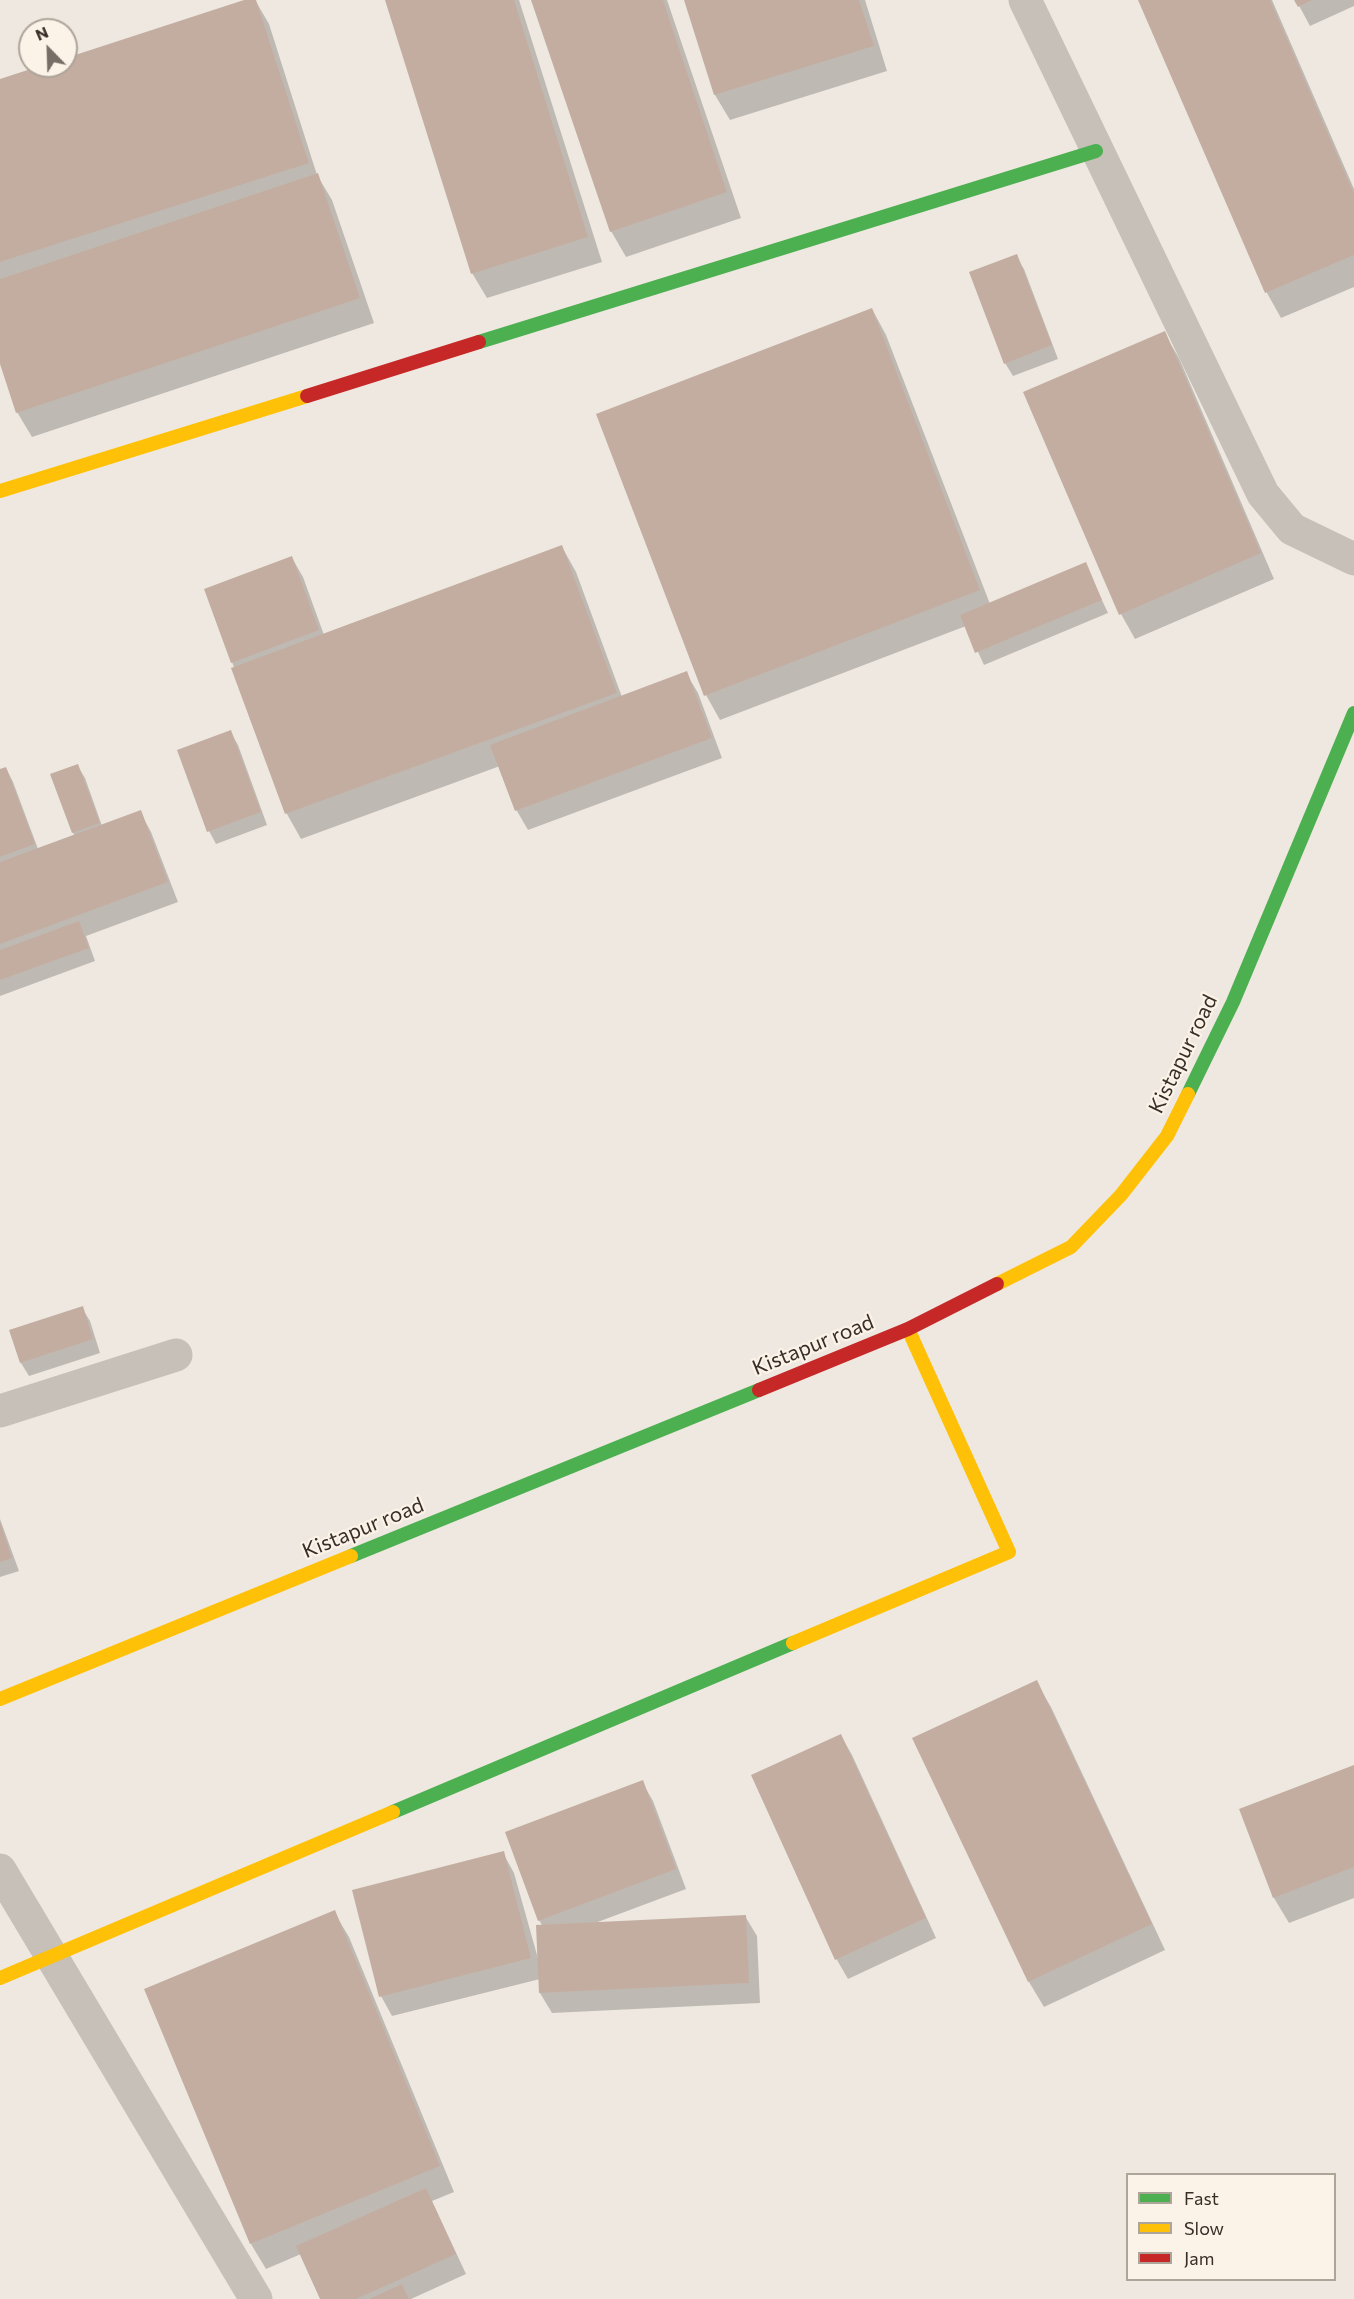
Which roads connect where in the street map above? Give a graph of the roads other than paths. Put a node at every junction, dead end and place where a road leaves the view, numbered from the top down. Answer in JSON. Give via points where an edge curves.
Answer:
{"nodes":[{"id":1,"x":1025,"y":0,"type":"edge"},
{"id":2,"x":1096,"y":151,"type":"junction"},
{"id":3,"x":0,"y":491,"type":"edge"},
{"id":4,"x":1354,"y":559,"type":"edge"},
{"id":5,"x":1354,"y":713,"type":"edge"},
{"id":6,"x":908,"y":1329,"type":"junction"},
{"id":7,"x":176,"y":1355,"type":"dead end"},
{"id":8,"x":0,"y":1411,"type":"edge"},
{"id":9,"x":0,"y":1699,"type":"edge"},
{"id":10,"x":0,"y":1870,"type":"edge"},
{"id":11,"x":50,"y":1956,"type":"junction"},
{"id":12,"x":0,"y":1978,"type":"edge"},
{"id":13,"x":256,"y":2299,"type":"edge"}],
"edges":[{"from":1,"to":2,"type":"street"},
{"from":2,"to":3,"type":"street"},
{"from":2,"to":4,"type":"street","via":[[1263,494],[1292,529]]},
{"from":5,"to":6,"type":"street","name":"Kistapur road","via":[[1233,1002],[1167,1136],[1121,1195],[1071,1247]]},
{"from":6,"to":9,"type":"street","name":"Kistapur road"},
{"from":6,"to":11,"type":"street","via":[[1009,1552]]},
{"from":7,"to":8,"type":"street"},
{"from":10,"to":11,"type":"street"},
{"from":11,"to":12,"type":"street"},
{"from":11,"to":13,"type":"street"}]}
